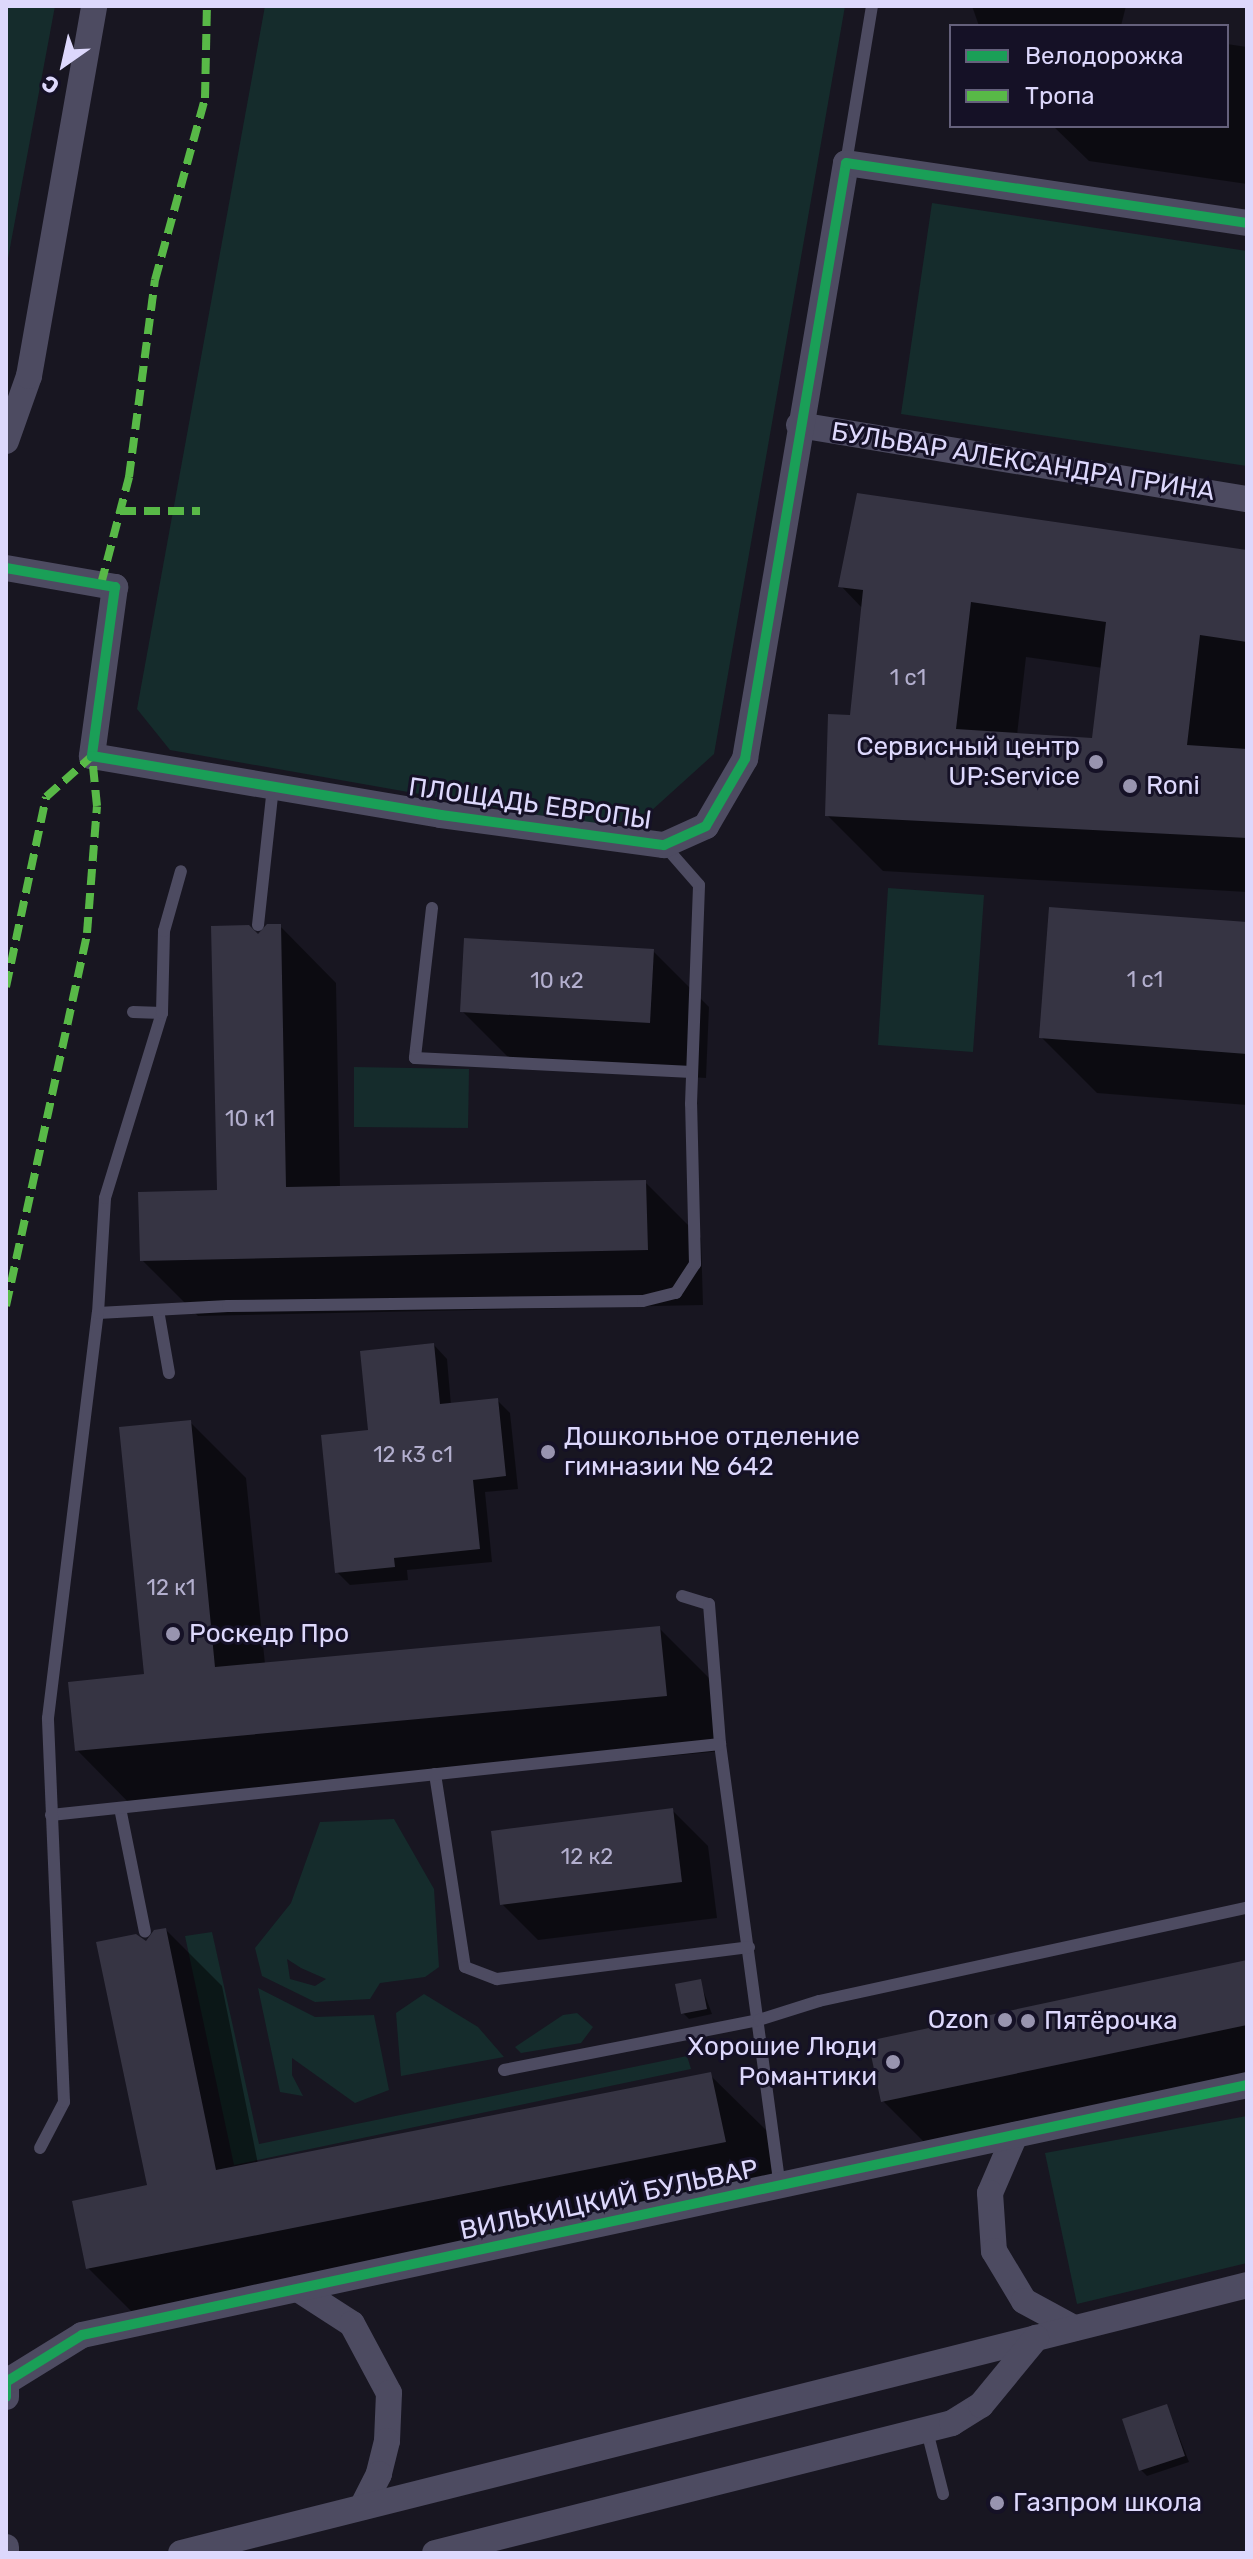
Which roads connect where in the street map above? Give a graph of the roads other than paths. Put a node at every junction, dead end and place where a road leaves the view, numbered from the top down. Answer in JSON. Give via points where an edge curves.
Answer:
{"nodes":[{"id":1,"x":94,"y":6,"type":"edge"},
{"id":2,"x":872,"y":6,"type":"edge"},
{"id":3,"x":846,"y":163,"type":"junction"},
{"id":4,"x":1247,"y":223,"type":"edge"},
{"id":5,"x":799,"y":425,"type":"junction"},
{"id":6,"x":6,"y":441,"type":"edge"},
{"id":7,"x":1247,"y":499,"type":"edge"},
{"id":8,"x":6,"y":568,"type":"edge"},
{"id":9,"x":273,"y":788,"type":"junction"},
{"id":10,"x":664,"y":845,"type":"junction"},
{"id":11,"x":181,"y":871,"type":"dead end"},
{"id":12,"x":432,"y":908,"type":"dead end"},
{"id":13,"x":258,"y":925,"type":"dead end"},
{"id":14,"x":133,"y":1012,"type":"dead end"},
{"id":15,"x":162,"y":1013,"type":"junction"},
{"id":16,"x":692,"y":1072,"type":"junction"},
{"id":17,"x":158,"y":1310,"type":"junction"},
{"id":18,"x":98,"y":1313,"type":"junction"},
{"id":19,"x":169,"y":1373,"type":"dead end"},
{"id":20,"x":682,"y":1596,"type":"dead end"},
{"id":21,"x":720,"y":1744,"type":"junction"},
{"id":22,"x":435,"y":1774,"type":"junction"},
{"id":23,"x":120,"y":1808,"type":"junction"},
{"id":24,"x":51,"y":1815,"type":"junction"},
{"id":25,"x":1247,"y":1908,"type":"edge"},
{"id":26,"x":145,"y":1932,"type":"dead end"},
{"id":27,"x":749,"y":1947,"type":"junction"},
{"id":28,"x":759,"y":2020,"type":"junction"},
{"id":29,"x":504,"y":2070,"type":"dead end"},
{"id":30,"x":1247,"y":2085,"type":"edge"},
{"id":31,"x":1015,"y":2135,"type":"junction"},
{"id":32,"x":40,"y":2148,"type":"dead end"},
{"id":33,"x":780,"y":2185,"type":"junction"},
{"id":34,"x":1247,"y":2285,"type":"edge"},
{"id":35,"x":298,"y":2289,"type":"junction"},
{"id":36,"x":1074,"y":2328,"type":"junction"},
{"id":37,"x":1036,"y":2338,"type":"junction"},
{"id":38,"x":6,"y":2397,"type":"edge"},
{"id":39,"x":927,"y":2431,"type":"junction"},
{"id":40,"x":943,"y":2494,"type":"dead end"},
{"id":41,"x":362,"y":2507,"type":"junction"},
{"id":42,"x":6,"y":2547,"type":"edge"},
{"id":43,"x":217,"y":2549,"type":"edge"},
{"id":44,"x":6,"y":2553,"type":"edge"},
{"id":45,"x":181,"y":2553,"type":"edge"},
{"id":46,"x":435,"y":2553,"type":"edge"}],
"edges":[{"from":1,"to":6,"type":"street","via":[[29,376]]},
{"from":2,"to":3,"type":"lane"},
{"from":3,"to":4,"type":"street"},
{"from":3,"to":5,"type":"street","name":"ПЛОЩАДЬ ЕВРОПЫ"},
{"from":5,"to":7,"type":"street","name":"БУЛЬВАР АЛЕКСАНДРА ГРИНА"},
{"from":5,"to":10,"type":"street","name":"ПЛОЩАДЬ ЕВРОПЫ","via":[[745,759],[706,826]]},
{"from":8,"to":9,"type":"street","name":"ПЛОЩАДЬ ЕВРОПЫ","via":[[115,587],[92,756]]},
{"from":9,"to":10,"type":"street","name":"ПЛОЩАДЬ ЕВРОПЫ"},
{"from":9,"to":13,"type":"lane"},
{"from":10,"to":16,"type":"lane","via":[[699,885]]},
{"from":11,"to":15,"type":"lane","via":[[164,931]]},
{"from":12,"to":16,"type":"lane","via":[[415,1058]]},
{"from":14,"to":15,"type":"lane"},
{"from":15,"to":18,"type":"lane","via":[[105,1198]]},
{"from":16,"to":17,"type":"lane","via":[[695,1264],[676,1293],[643,1301]]},
{"from":17,"to":18,"type":"lane"},
{"from":17,"to":19,"type":"lane"},
{"from":18,"to":24,"type":"lane","via":[[48,1718]]},
{"from":20,"to":21,"type":"lane","via":[[709,1604]]},
{"from":21,"to":22,"type":"lane"},
{"from":21,"to":27,"type":"lane"},
{"from":22,"to":23,"type":"lane"},
{"from":22,"to":27,"type":"lane","via":[[465,1967],[497,1979]]},
{"from":23,"to":24,"type":"lane"},
{"from":23,"to":26,"type":"lane"},
{"from":24,"to":32,"type":"lane","via":[[64,2102]]},
{"from":25,"to":28,"type":"lane","via":[[819,2001]]},
{"from":27,"to":28,"type":"lane"},
{"from":28,"to":29,"type":"lane"},
{"from":28,"to":33,"type":"lane"},
{"from":30,"to":31,"type":"street","name":"ВИЛЬКИЦКИЙ БУЛЬВАР"},
{"from":31,"to":33,"type":"street","name":"ВИЛЬКИЦКИЙ БУЛЬВАР"},
{"from":31,"to":36,"type":"street","via":[[990,2193],[994,2251],[1024,2301]]},
{"from":33,"to":35,"type":"street","name":"ВИЛЬКИЦКИЙ БУЛЬВАР"},
{"from":34,"to":36,"type":"street"},
{"from":35,"to":38,"type":"street","name":"ВИЛЬКИЦКИЙ БУЛЬВАР","via":[[82,2335],[6,2382]]},
{"from":35,"to":41,"type":"street","via":[[352,2324],[389,2393],[387,2441],[379,2474]]},
{"from":36,"to":37,"type":"street"},
{"from":37,"to":39,"type":"street","via":[[981,2405]]},
{"from":37,"to":41,"type":"street"},
{"from":39,"to":40,"type":"lane"},
{"from":39,"to":46,"type":"street"},
{"from":41,"to":43,"type":"street"},
{"from":42,"to":44,"type":"street"},
{"from":43,"to":45,"type":"street"}]}
